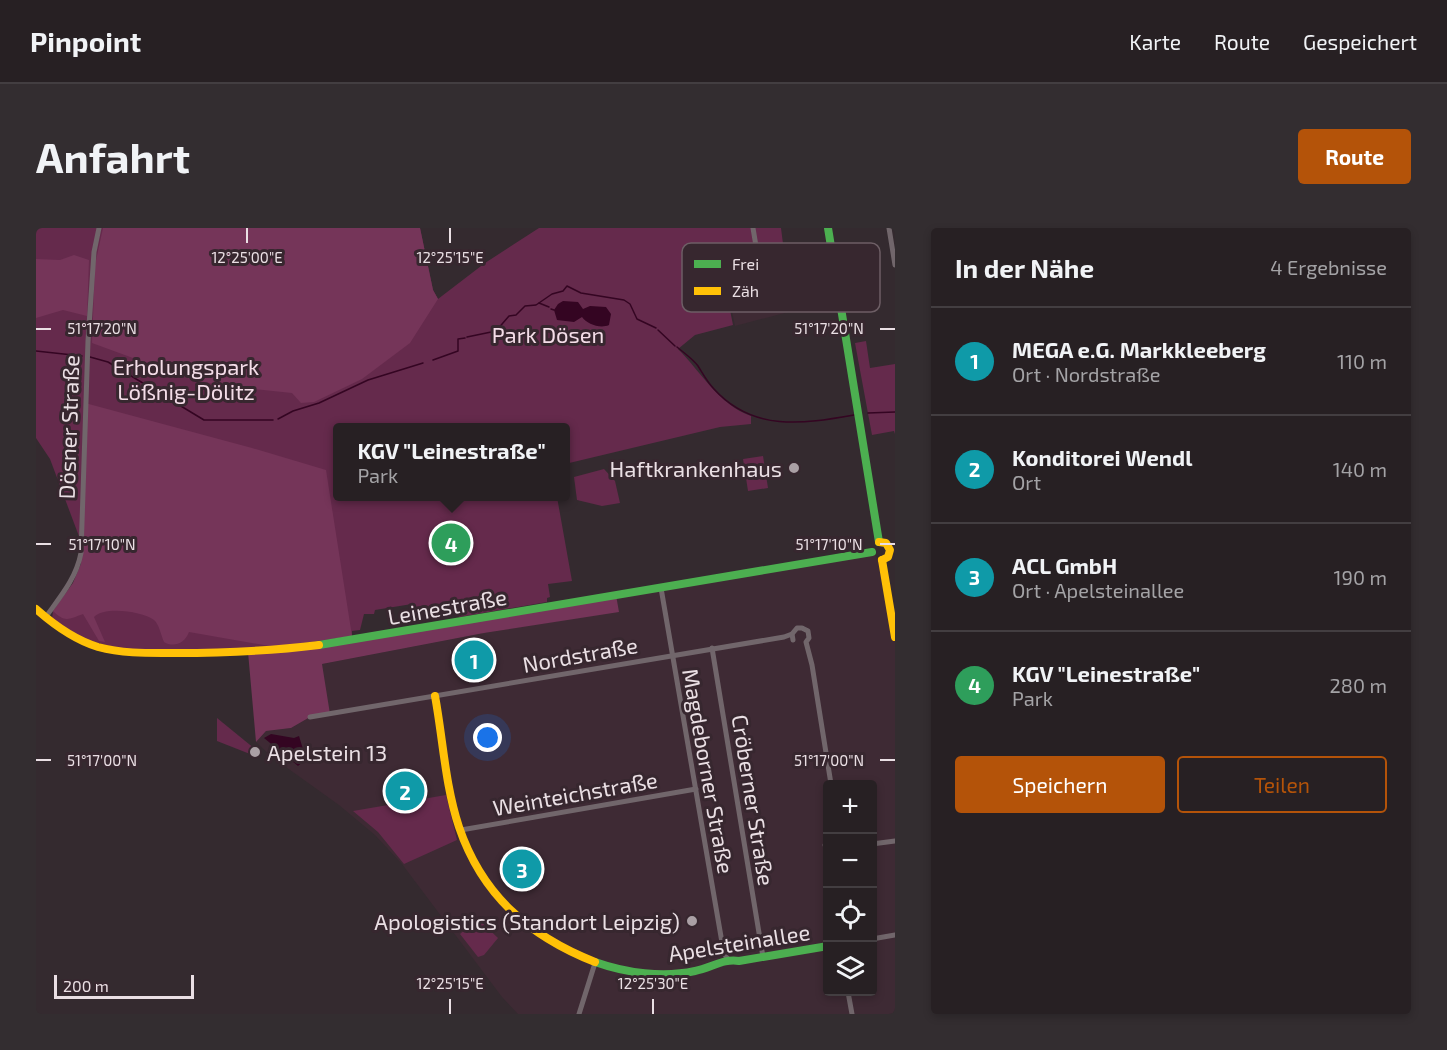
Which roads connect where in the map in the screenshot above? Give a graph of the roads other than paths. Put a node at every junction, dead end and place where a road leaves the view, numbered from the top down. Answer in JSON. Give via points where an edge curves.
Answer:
{"nodes":[{"id":1,"x":99,"y":228,"type":"edge"},
{"id":2,"x":753,"y":228,"type":"edge"},
{"id":3,"x":828,"y":228,"type":"edge"},
{"id":4,"x":889,"y":228,"type":"edge"},
{"id":5,"x":756,"y":243,"type":"edge"},
{"id":6,"x":830,"y":243,"type":"edge"},
{"id":7,"x":895,"y":265,"type":"edge"},
{"id":8,"x":842,"y":312,"type":"edge"},
{"id":9,"x":879,"y":542,"type":"junction"},
{"id":10,"x":893,"y":550,"type":"edge"},
{"id":11,"x":872,"y":552,"type":"junction"},
{"id":12,"x":882,"y":560,"type":"junction"},
{"id":13,"x":661,"y":588,"type":"junction"},
{"id":14,"x":36,"y":609,"type":"edge"},
{"id":15,"x":45,"y":618,"type":"junction"},
{"id":16,"x":792,"y":637,"type":"junction"},
{"id":17,"x":895,"y":637,"type":"edge"},
{"id":18,"x":806,"y":642,"type":"junction"},
{"id":19,"x":712,"y":648,"type":"junction"},
{"id":20,"x":673,"y":655,"type":"junction"},
{"id":21,"x":435,"y":696,"type":"junction"},
{"id":22,"x":310,"y":717,"type":"dead end"},
{"id":23,"x":830,"y":780,"type":"edge"},
{"id":24,"x":696,"y":789,"type":"junction"},
{"id":25,"x":461,"y":830,"type":"junction"},
{"id":26,"x":895,"y":841,"type":"edge"},
{"id":27,"x":877,"y":843,"type":"edge"},
{"id":28,"x":895,"y":935,"type":"edge"},
{"id":29,"x":877,"y":938,"type":"edge"},
{"id":30,"x":823,"y":947,"type":"edge"},
{"id":31,"x":763,"y":957,"type":"junction"},
{"id":32,"x":728,"y":959,"type":"junction"},
{"id":33,"x":595,"y":963,"type":"junction"},
{"id":34,"x":849,"y":996,"type":"edge"},
{"id":35,"x":579,"y":1014,"type":"edge"},
{"id":36,"x":852,"y":1014,"type":"edge"}],
"edges":[{"from":1,"to":15,"type":"street","name":"Dösner Straße","via":[[88,341],[81,553],[71,581]]},
{"from":2,"to":5,"type":"street"},
{"from":3,"to":6,"type":"main road"},
{"from":4,"to":7,"type":"street"},
{"from":8,"to":9,"type":"main road"},
{"from":9,"to":10,"type":"main road"},
{"from":9,"to":11,"type":"main road"},
{"from":10,"to":12,"type":"main road"},
{"from":11,"to":12,"type":"main road","via":[[874,558]]},
{"from":11,"to":13,"type":"main road","name":"Leinestraße"},
{"from":12,"to":17,"type":"main road"},
{"from":13,"to":15,"type":"main road","name":"Leinestraße","via":[[350,641],[257,652],[110,650],[75,638]]},
{"from":13,"to":20,"type":"street","name":"Magdeborner Straße"},
{"from":14,"to":15,"type":"main road","name":"Leinestraße"},
{"from":16,"to":18,"type":"street","name":"Nordstraße","via":[[798,644]]},
{"from":16,"to":18,"type":"street","name":"Nordstraße","via":[[797,628],[804,628],[809,635]]},
{"from":16,"to":19,"type":"street","name":"Nordstraße"},
{"from":18,"to":23,"type":"street"},
{"from":19,"to":20,"type":"street","name":"Nordstraße"},
{"from":19,"to":31,"type":"street","name":"Cröberner Straße"},
{"from":20,"to":21,"type":"street","name":"Nordstraße"},
{"from":20,"to":24,"type":"street","name":"Magdeborner Straße"},
{"from":21,"to":22,"type":"street","name":"Nordstraße"},
{"from":21,"to":25,"type":"main road","name":"Apelsteinallee"},
{"from":24,"to":25,"type":"street","name":"Weinteichstraße"},
{"from":24,"to":32,"type":"street","name":"Magdeborner Straße","via":[[724,954]]},
{"from":25,"to":33,"type":"main road","name":"Apelsteinallee","via":[[472,860],[501,901],[539,934]]},
{"from":26,"to":27,"type":"street"},
{"from":28,"to":29,"type":"street"},
{"from":30,"to":31,"type":"main road","name":"Apelsteinallee"},
{"from":31,"to":32,"type":"main road","name":"Apelsteinallee"},
{"from":32,"to":33,"type":"main road","name":"Apelsteinallee","via":[[717,966],[661,973]]},
{"from":33,"to":35,"type":"street"},
{"from":34,"to":36,"type":"street"}]}
